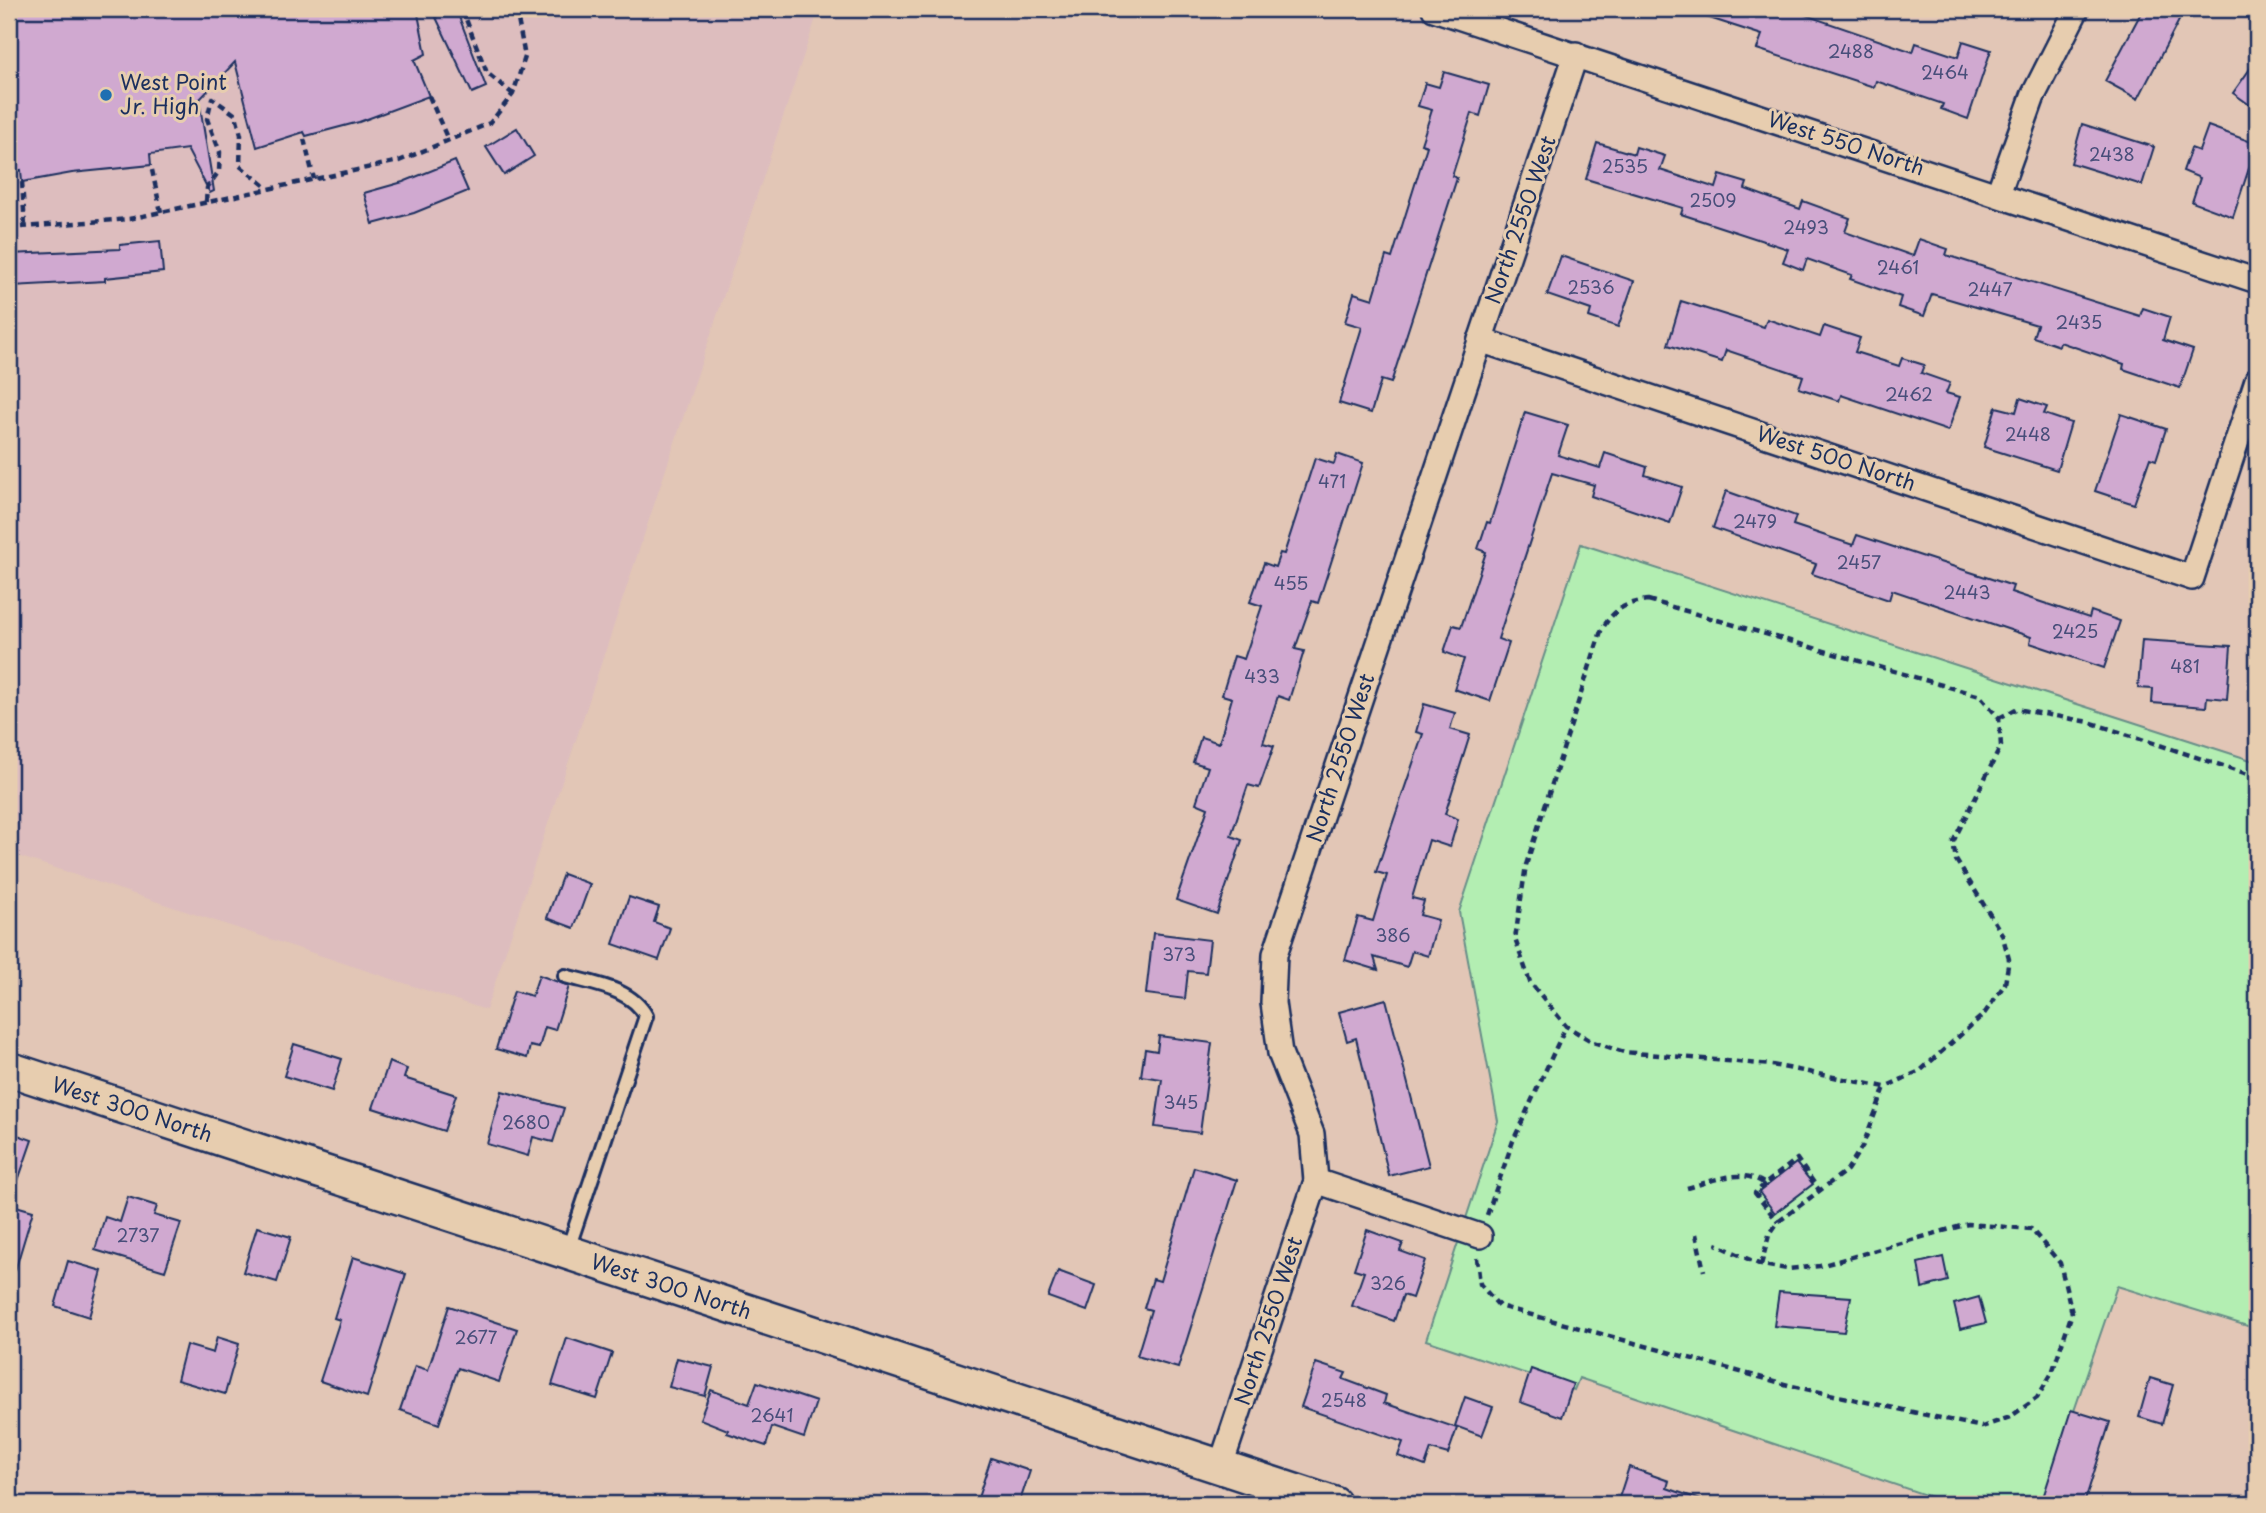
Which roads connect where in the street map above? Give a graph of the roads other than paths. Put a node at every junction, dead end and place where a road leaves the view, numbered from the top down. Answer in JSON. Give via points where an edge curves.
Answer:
{"nodes":[{"id":1,"x":1434,"y":9,"type":"edge"},
{"id":2,"x":2077,"y":9,"type":"edge"},
{"id":3,"x":1576,"y":54,"type":"junction"},
{"id":4,"x":1998,"y":194,"type":"junction"},
{"id":5,"x":2257,"y":281,"type":"edge"},
{"id":6,"x":1480,"y":340,"type":"junction"},
{"id":7,"x":2257,"y":380,"type":"edge"},
{"id":8,"x":565,"y":975,"type":"dead end"},
{"id":9,"x":9,"y":1069,"type":"edge"},
{"id":10,"x":1316,"y":1181,"type":"junction"},
{"id":11,"x":1480,"y":1237,"type":"road end"},
{"id":12,"x":567,"y":1253,"type":"junction"},
{"id":13,"x":1220,"y":1468,"type":"junction"},
{"id":14,"x":1334,"y":1504,"type":"edge"}],
"edges":[{"from":1,"to":3,"type":"street","name":"West 550 North"},
{"from":2,"to":4,"type":"street","via":[[2033,96]]},
{"from":3,"to":4,"type":"street","name":"West 550 North"},
{"from":3,"to":6,"type":"street","name":"North 2550 West"},
{"from":4,"to":5,"type":"street","name":"West 550 North"},
{"from":6,"to":7,"type":"street","name":"West 500 North","via":[[2192,578]]},
{"from":6,"to":10,"type":"street","name":"North 2550 West","via":[[1275,954],[1273,1003],[1280,1053],[1312,1134]]},
{"from":8,"to":12,"type":"lane","via":[[627,995],[639,1003],[646,1016]]},
{"from":9,"to":12,"type":"main road","name":"West 300 North"},
{"from":10,"to":11,"type":"street"},
{"from":10,"to":13,"type":"street","name":"North 2550 West"},
{"from":12,"to":13,"type":"main road","name":"West 300 North"},
{"from":13,"to":14,"type":"main road","name":"West 300 North"}]}
